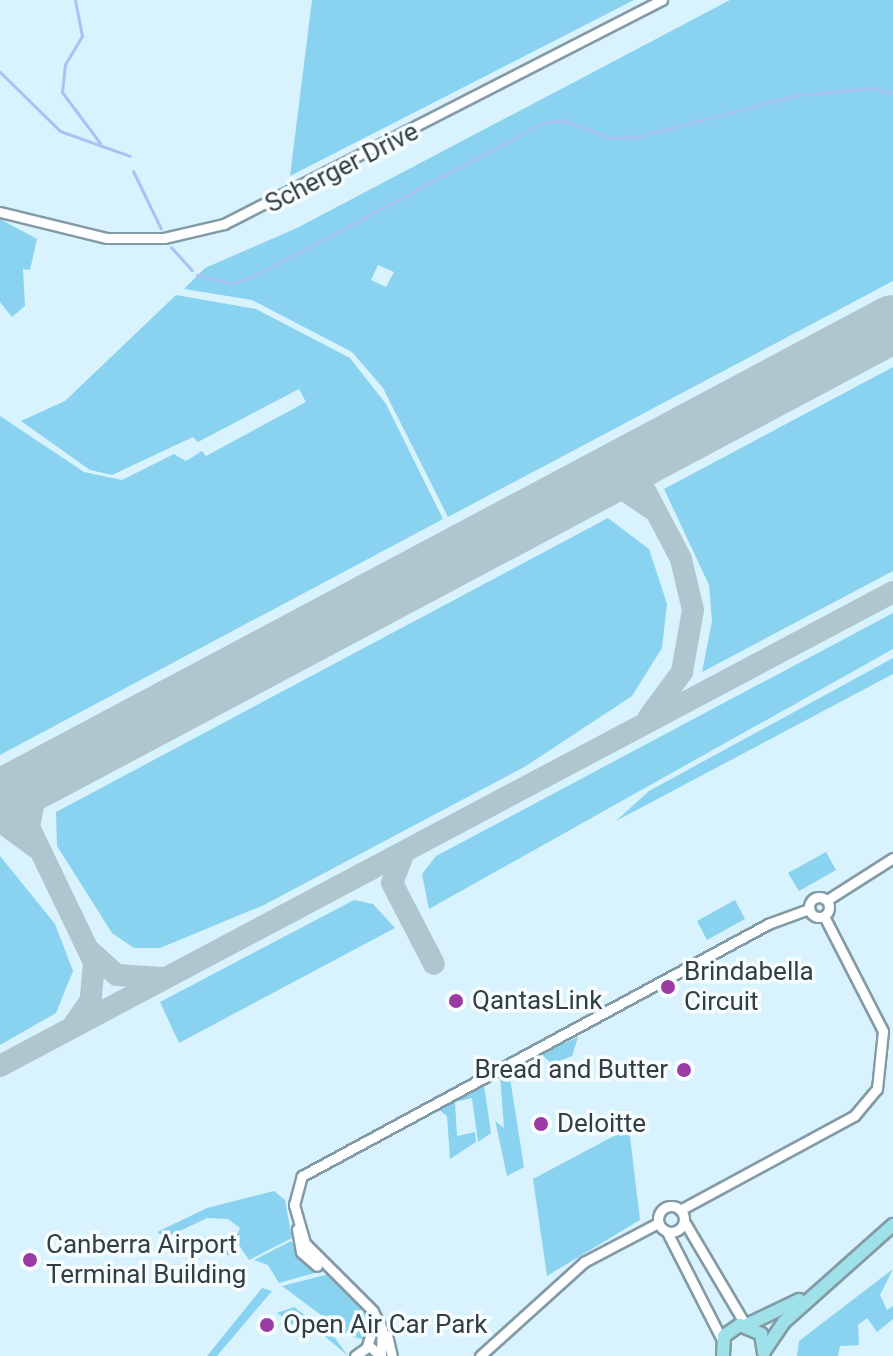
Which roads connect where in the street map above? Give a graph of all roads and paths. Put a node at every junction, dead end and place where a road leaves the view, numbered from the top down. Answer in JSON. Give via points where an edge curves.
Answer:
{"nodes":[{"id":1,"x":662,"y":0,"type":"edge"},
{"id":2,"x":0,"y":212,"type":"edge"},
{"id":3,"x":893,"y":858,"type":"edge"},
{"id":4,"x":827,"y":900,"type":"junction"},
{"id":5,"x":809,"y":909,"type":"junction"},
{"id":6,"x":824,"y":916,"type":"junction"},
{"id":7,"x":888,"y":1028,"type":"edge"},
{"id":8,"x":889,"y":1044,"type":"edge"},
{"id":9,"x":680,"y":1210,"type":"junction"},
{"id":10,"x":684,"y":1221,"type":"junction"},
{"id":11,"x":658,"y":1223,"type":"junction"},
{"id":12,"x":893,"y":1225,"type":"edge"},
{"id":13,"x":667,"y":1232,"type":"junction"},
{"id":14,"x":819,"y":1289,"type":"junction"},
{"id":15,"x":376,"y":1315,"type":"junction"},
{"id":16,"x":746,"y":1324,"type":"junction"},
{"id":17,"x":367,"y":1346,"type":"junction"},
{"id":18,"x":722,"y":1347,"type":"edge"},
{"id":19,"x":764,"y":1353,"type":"edge"},
{"id":20,"x":381,"y":1355,"type":"edge"},
{"id":21,"x":355,"y":1356,"type":"edge"},
{"id":22,"x":392,"y":1356,"type":"edge"},
{"id":23,"x":480,"y":1356,"type":"edge"},
{"id":24,"x":713,"y":1356,"type":"edge"}],
"edges":[{"from":1,"to":2,"type":"street","name":"Scherger Drive","via":[[288,197],[171,237],[76,234]]},
{"from":3,"to":4,"type":"street"},
{"from":4,"to":5,"type":"street","via":[[816,897]]},
{"from":4,"to":6,"type":"street"},
{"from":5,"to":6,"type":"street"},
{"from":5,"to":15,"type":"street","via":[[768,924],[310,1169],[294,1195],[303,1255],[332,1270]]},
{"from":6,"to":7,"type":"street"},
{"from":7,"to":8,"type":"street"},
{"from":8,"to":9,"type":"street","via":[[877,1089],[854,1116]]},
{"from":9,"to":10,"type":"street"},
{"from":9,"to":11,"type":"street","via":[[664,1208]]},
{"from":10,"to":13,"type":"street"},
{"from":10,"to":16,"type":"street"},
{"from":11,"to":13,"type":"street"},
{"from":11,"to":23,"type":"street","via":[[584,1262]]},
{"from":12,"to":14,"type":"main road"},
{"from":13,"to":18,"type":"street"},
{"from":14,"to":16,"type":"main road"},
{"from":14,"to":19,"type":"main road"},
{"from":15,"to":17,"type":"street"},
{"from":15,"to":20,"type":"street"},
{"from":15,"to":22,"type":"street"},
{"from":16,"to":18,"type":"main road"},
{"from":16,"to":19,"type":"main road","via":[[761,1334]]},
{"from":17,"to":20,"type":"street"},
{"from":17,"to":21,"type":"street"},
{"from":18,"to":24,"type":"main road"}]}
